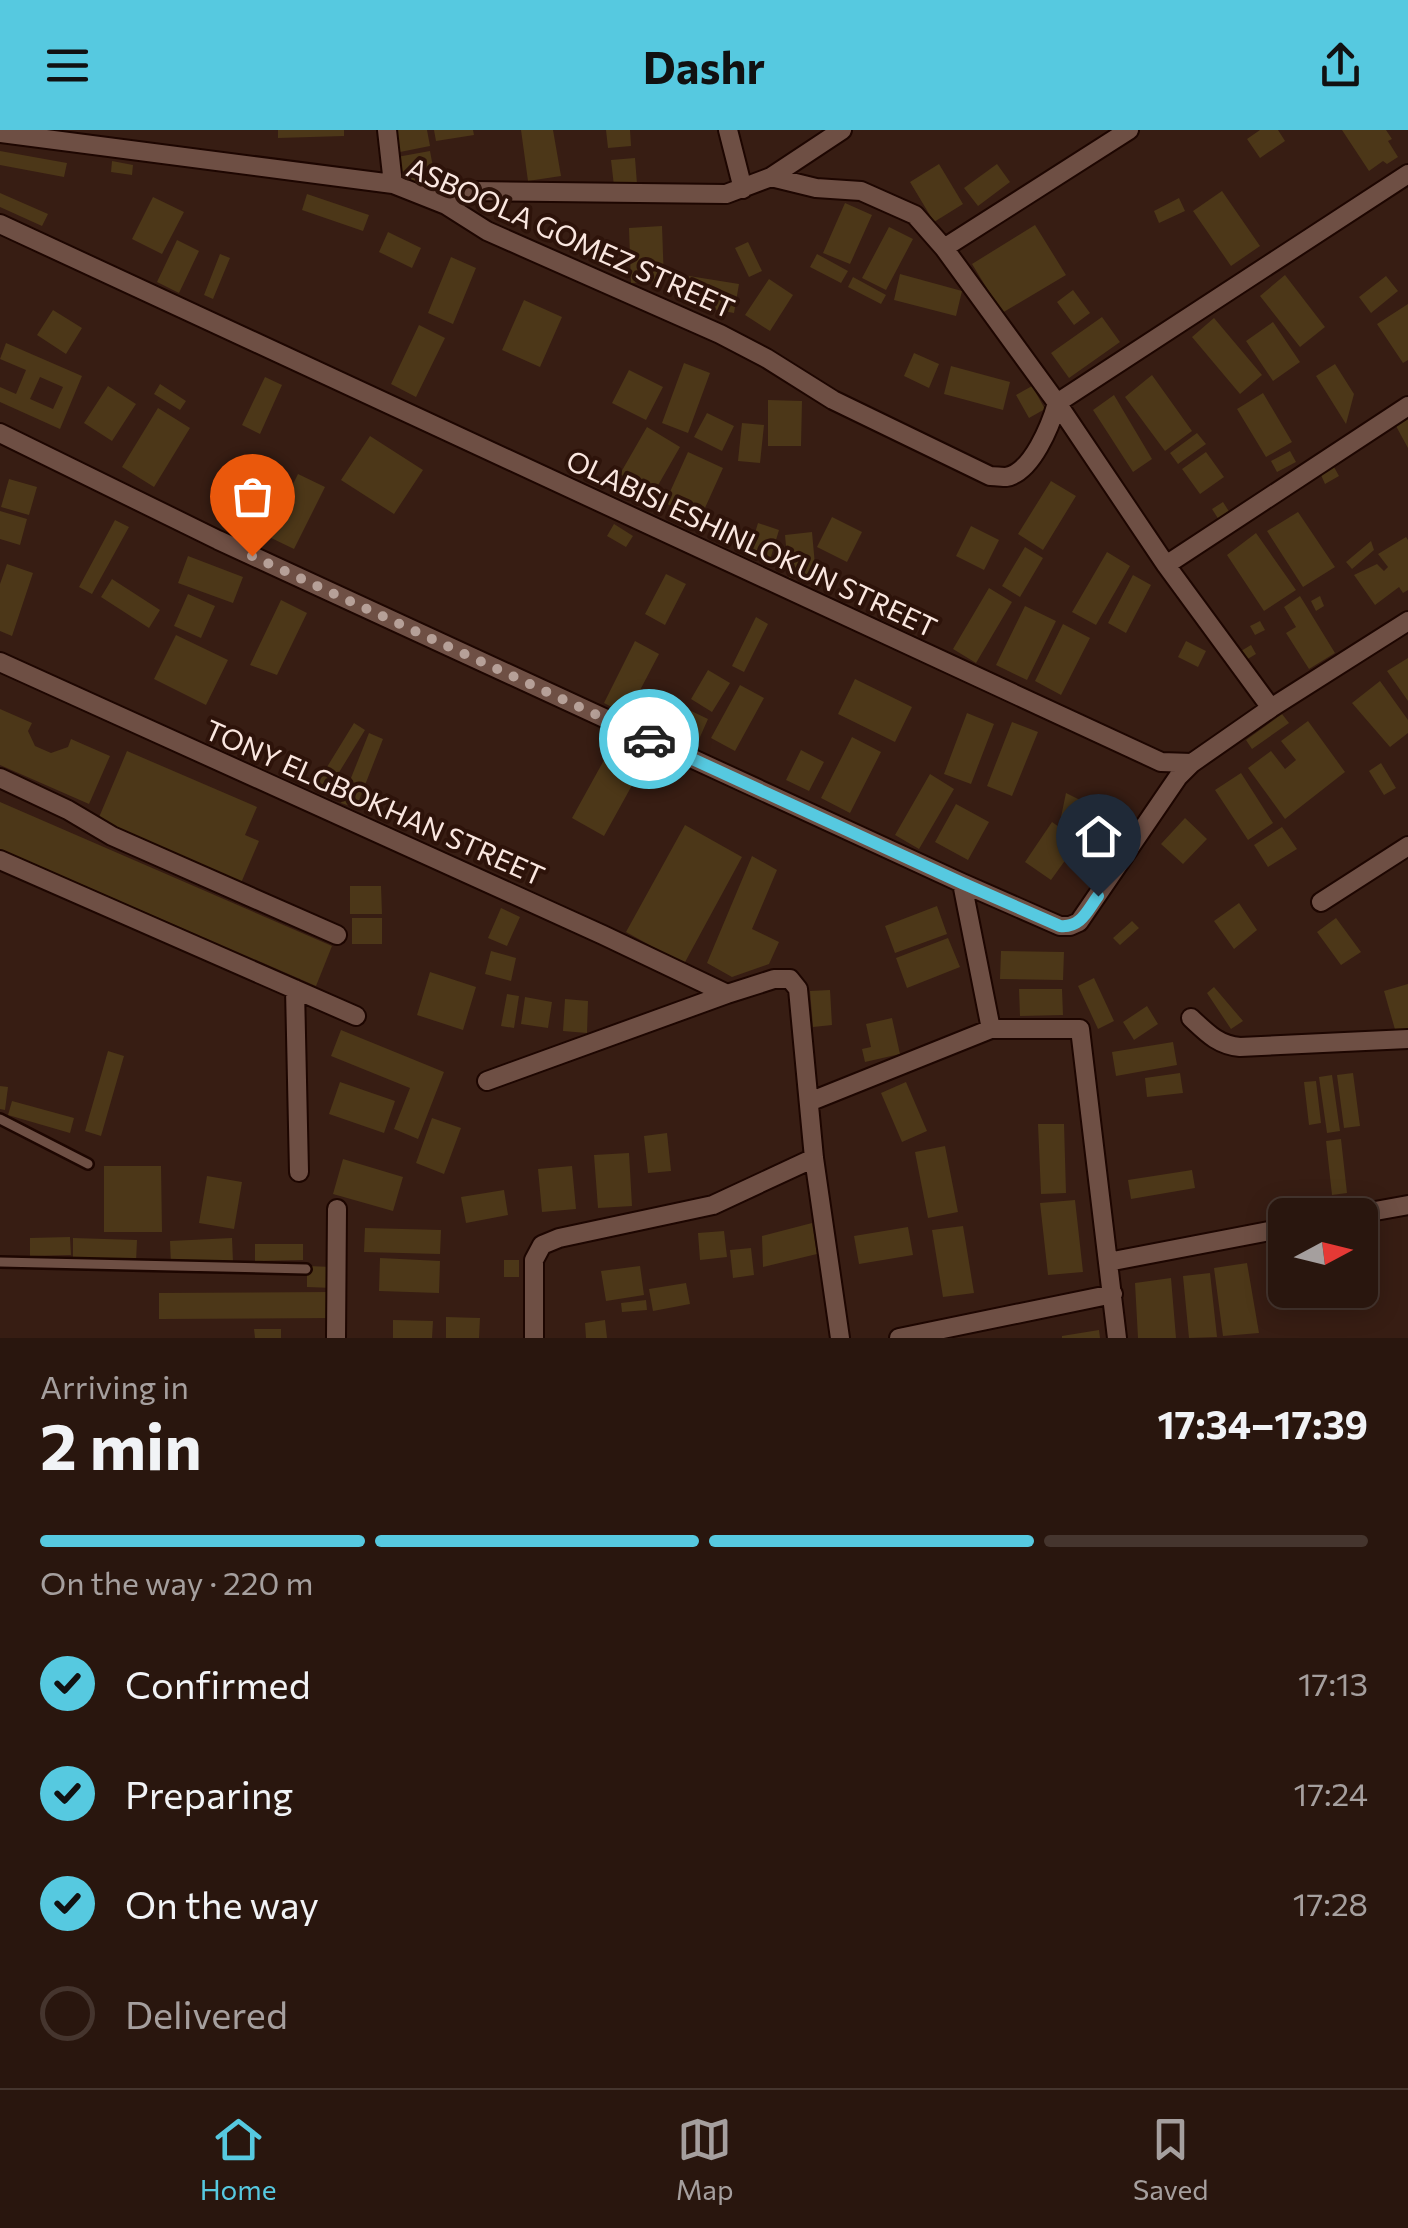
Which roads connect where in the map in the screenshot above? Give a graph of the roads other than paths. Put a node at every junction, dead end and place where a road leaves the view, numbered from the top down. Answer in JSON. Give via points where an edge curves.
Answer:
{"nodes":[{"id":1,"x":128,"y":130,"type":"edge"},
{"id":2,"x":387,"y":130,"type":"edge"},
{"id":3,"x":728,"y":130,"type":"edge"},
{"id":4,"x":842,"y":130,"type":"edge"},
{"id":5,"x":1129,"y":130,"type":"edge"},
{"id":6,"x":0,"y":133,"type":"edge"},
{"id":7,"x":129,"y":150,"type":"junction"},
{"id":8,"x":1408,"y":174,"type":"edge"},
{"id":9,"x":771,"y":177,"type":"junction"},
{"id":10,"x":393,"y":184,"type":"junction"},
{"id":11,"x":743,"y":189,"type":"junction"},
{"id":12,"x":446,"y":204,"type":"junction"},
{"id":13,"x":0,"y":224,"type":"edge"},
{"id":14,"x":944,"y":248,"type":"junction"},
{"id":15,"x":1057,"y":403,"type":"junction"},
{"id":16,"x":1408,"y":406,"type":"edge"},
{"id":17,"x":0,"y":432,"type":"edge"},
{"id":18,"x":1166,"y":565,"type":"junction"},
{"id":19,"x":1408,"y":621,"type":"edge"},
{"id":20,"x":0,"y":662,"type":"edge"},
{"id":21,"x":1271,"y":708,"type":"junction"},
{"id":22,"x":1192,"y":762,"type":"junction"},
{"id":23,"x":0,"y":778,"type":"edge"},
{"id":24,"x":1408,"y":846,"type":"edge"},
{"id":25,"x":0,"y":860,"type":"edge"},
{"id":26,"x":962,"y":883,"type":"junction"},
{"id":27,"x":1320,"y":902,"type":"dead end"},
{"id":28,"x":337,"y":934,"type":"dead end"},
{"id":29,"x":295,"y":989,"type":"junction"},
{"id":30,"x":726,"y":994,"type":"junction"},
{"id":31,"x":356,"y":1016,"type":"dead end"},
{"id":32,"x":1191,"y":1018,"type":"dead end"},
{"id":33,"x":991,"y":1030,"type":"junction"},
{"id":34,"x":1408,"y":1039,"type":"edge"},
{"id":35,"x":487,"y":1081,"type":"dead end"},
{"id":36,"x":809,"y":1102,"type":"junction"},
{"id":37,"x":0,"y":1120,"type":"edge"},
{"id":38,"x":814,"y":1158,"type":"junction"},
{"id":39,"x":88,"y":1164,"type":"dead end"},
{"id":40,"x":299,"y":1172,"type":"dead end"},
{"id":41,"x":1408,"y":1204,"type":"edge"},
{"id":42,"x":336,"y":1209,"type":"dead end"},
{"id":43,"x":1378,"y":1210,"type":"edge"},
{"id":44,"x":1268,"y":1231,"type":"edge"},
{"id":45,"x":0,"y":1262,"type":"edge"},
{"id":46,"x":1108,"y":1262,"type":"junction"},
{"id":47,"x":306,"y":1269,"type":"dead end"},
{"id":48,"x":1113,"y":1294,"type":"junction"},
{"id":49,"x":336,"y":1338,"type":"edge"},
{"id":50,"x":534,"y":1338,"type":"edge"},
{"id":51,"x":840,"y":1338,"type":"edge"},
{"id":52,"x":899,"y":1338,"type":"edge"},
{"id":53,"x":1117,"y":1338,"type":"edge"}],
"edges":[{"from":1,"to":7,"type":"street"},
{"from":2,"to":10,"type":"street"},
{"from":3,"to":11,"type":"street"},
{"from":4,"to":9,"type":"street"},
{"from":5,"to":14,"type":"street"},
{"from":6,"to":7,"type":"street","name":"ASBOOLA GOMEZ STREET"},
{"from":7,"to":10,"type":"street","name":"ASBOOLA GOMEZ STREET"},
{"from":8,"to":15,"type":"street"},
{"from":9,"to":11,"type":"street"},
{"from":9,"to":14,"type":"street","via":[[862,192],[915,215]]},
{"from":10,"to":12,"type":"street","name":"ASBOOLA GOMEZ STREET"},
{"from":11,"to":12,"type":"street","via":[[474,191]]},
{"from":12,"to":15,"type":"street","name":"ASBOOLA GOMEZ STREET","via":[[487,231],[720,334],[833,400],[990,476],[1018,472],[1048,432]]},
{"from":13,"to":22,"type":"street","name":"OLABISI ESHINLOKUN STREET","via":[[1161,762]]},
{"from":14,"to":15,"type":"street"},
{"from":15,"to":18,"type":"street"},
{"from":16,"to":18,"type":"street"},
{"from":17,"to":26,"type":"street","via":[[218,540]]},
{"from":18,"to":21,"type":"street"},
{"from":19,"to":21,"type":"street"},
{"from":20,"to":30,"type":"street","name":"TONY ELGBOKHAN STREET"},
{"from":21,"to":22,"type":"street"},
{"from":22,"to":26,"type":"street","via":[[1079,922],[1060,926]]},
{"from":23,"to":28,"type":"street","via":[[112,836]]},
{"from":24,"to":27,"type":"street"},
{"from":25,"to":29,"type":"street"},
{"from":26,"to":33,"type":"street"},
{"from":29,"to":31,"type":"street"},
{"from":29,"to":40,"type":"street"},
{"from":30,"to":35,"type":"street"},
{"from":30,"to":36,"type":"street","via":[[774,979],[790,979],[798,989]]},
{"from":32,"to":34,"type":"street","via":[[1226,1046]]},
{"from":33,"to":36,"type":"street"},
{"from":33,"to":46,"type":"street","via":[[1080,1029]]},
{"from":36,"to":38,"type":"street"},
{"from":37,"to":39,"type":"lane"},
{"from":38,"to":50,"type":"street","via":[[712,1206],[542,1245],[534,1260]]},
{"from":38,"to":51,"type":"street"},
{"from":41,"to":43,"type":"street"},
{"from":42,"to":49,"type":"street"},
{"from":44,"to":46,"type":"street"},
{"from":45,"to":47,"type":"lane"},
{"from":46,"to":48,"type":"street"},
{"from":48,"to":52,"type":"street"},
{"from":48,"to":53,"type":"street"}]}
